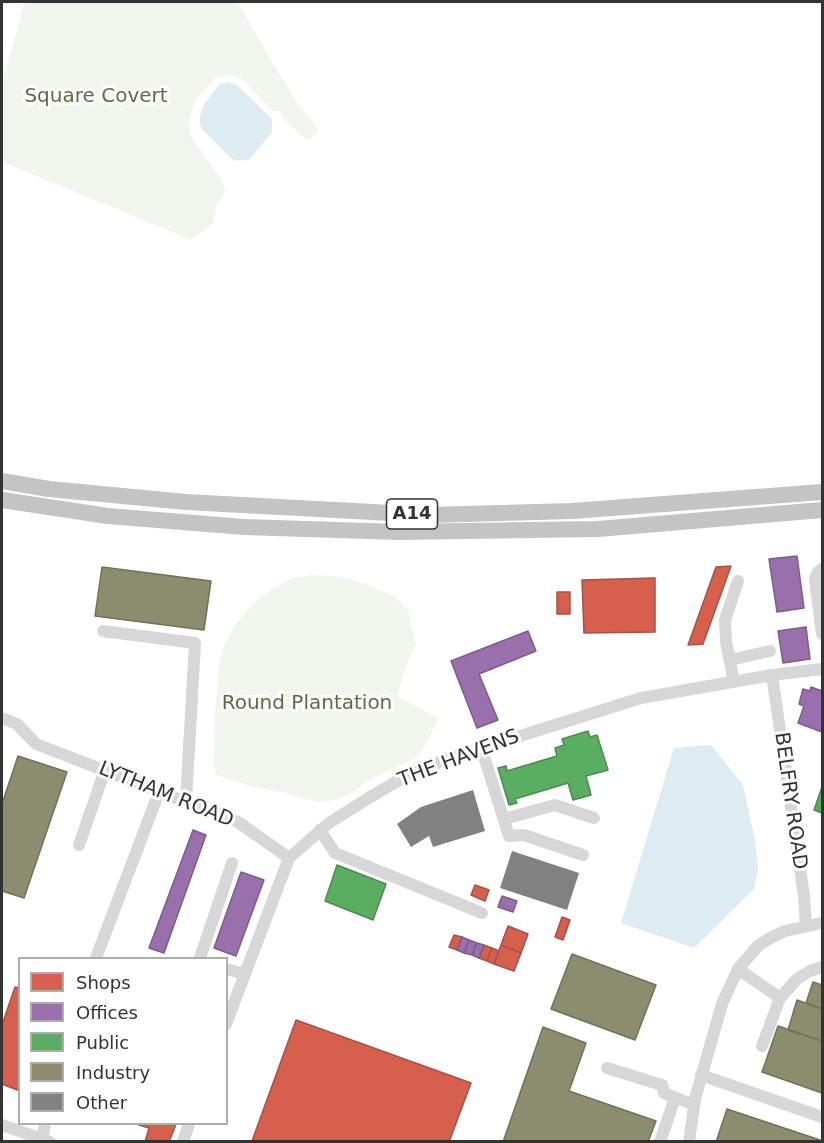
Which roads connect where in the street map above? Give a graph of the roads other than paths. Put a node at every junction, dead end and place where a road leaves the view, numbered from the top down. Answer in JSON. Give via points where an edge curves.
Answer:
{"nodes":[{"id":1,"x":2,"y":481,"type":"edge"},
{"id":2,"x":822,"y":492,"type":"edge"},
{"id":3,"x":2,"y":500,"type":"edge"},
{"id":4,"x":822,"y":510,"type":"edge"},
{"id":5,"x":777,"y":514,"type":"junction"},
{"id":6,"x":822,"y":520,"type":"edge"},
{"id":7,"x":822,"y":569,"type":"edge"},
{"id":8,"x":738,"y":581,"type":"dead end"},
{"id":9,"x":103,"y":631,"type":"dead end"},
{"id":10,"x":822,"y":634,"type":"edge"},
{"id":11,"x":770,"y":651,"type":"dead end"},
{"id":12,"x":730,"y":660,"type":"junction"},
{"id":13,"x":822,"y":669,"type":"edge"},
{"id":14,"x":772,"y":675,"type":"junction"},
{"id":15,"x":734,"y":682,"type":"junction"},
{"id":16,"x":2,"y":718,"type":"edge"},
{"id":17,"x":481,"y":747,"type":"junction"},
{"id":18,"x":105,"y":770,"type":"junction"},
{"id":19,"x":159,"y":792,"type":"junction"},
{"id":20,"x":186,"y":801,"type":"junction"},
{"id":21,"x":594,"y":818,"type":"dead end"},
{"id":22,"x":504,"y":819,"type":"junction"},
{"id":23,"x":320,"y":830,"type":"junction"},
{"id":24,"x":79,"y":845,"type":"dead end"},
{"id":25,"x":583,"y":855,"type":"dead end"},
{"id":26,"x":289,"y":858,"type":"junction"},
{"id":27,"x":232,"y":863,"type":"dead end"},
{"id":28,"x":482,"y":913,"type":"dead end"},
{"id":29,"x":822,"y":923,"type":"edge"},
{"id":30,"x":806,"y":926,"type":"junction"},
{"id":31,"x":96,"y":957,"type":"edge"},
{"id":32,"x":200,"y":957,"type":"edge"},
{"id":33,"x":822,"y":967,"type":"edge"},
{"id":34,"x":738,"y":969,"type":"junction"},
{"id":35,"x":228,"y":970,"type":"edge"},
{"id":36,"x":245,"y":974,"type":"junction"},
{"id":37,"x":780,"y":998,"type":"junction"},
{"id":38,"x":228,"y":1019,"type":"edge"},
{"id":39,"x":762,"y":1046,"type":"dead end"},
{"id":40,"x":607,"y":1068,"type":"dead end"},
{"id":41,"x":702,"y":1075,"type":"junction"},
{"id":42,"x":675,"y":1098,"type":"junction"},
{"id":43,"x":694,"y":1105,"type":"junction"},
{"id":44,"x":822,"y":1117,"type":"edge"},
{"id":45,"x":2,"y":1125,"type":"edge"},
{"id":46,"x":45,"y":1125,"type":"edge"},
{"id":47,"x":189,"y":1125,"type":"edge"},
{"id":48,"x":46,"y":1140,"type":"edge"},
{"id":49,"x":183,"y":1142,"type":"edge"},
{"id":50,"x":660,"y":1142,"type":"edge"},
{"id":51,"x":689,"y":1142,"type":"edge"}],
"edges":[{"from":1,"to":2,"type":"highway","number":"A14","via":[[186,502],[429,515],[572,511]]},
{"from":3,"to":5,"type":"highway","number":"A14","via":[[108,516],[244,527],[399,532],[598,529]]},
{"from":4,"to":5,"type":"highway","number":"A14"},
{"from":5,"to":6,"type":"highway","number":"A14"},
{"from":7,"to":10,"type":"street","via":[[815,579]]},
{"from":8,"to":12,"type":"street","via":[[725,620]]},
{"from":9,"to":20,"type":"street","via":[[195,643]]},
{"from":11,"to":12,"type":"street"},
{"from":12,"to":15,"type":"street"},
{"from":13,"to":14,"type":"street","name":"THE HAVENS"},
{"from":14,"to":15,"type":"street","name":"THE HAVENS"},
{"from":14,"to":30,"type":"street","name":"BELFRY ROAD"},
{"from":15,"to":17,"type":"street","name":"THE HAVENS","via":[[642,698]]},
{"from":16,"to":18,"type":"street","name":"LYTHAM ROAD","via":[[17,723],[36,744]]},
{"from":17,"to":22,"type":"street"},
{"from":17,"to":23,"type":"street","name":"THE HAVENS","via":[[409,774]]},
{"from":18,"to":19,"type":"street","name":"LYTHAM ROAD"},
{"from":18,"to":24,"type":"street"},
{"from":19,"to":20,"type":"street","name":"LYTHAM ROAD"},
{"from":19,"to":31,"type":"street"},
{"from":20,"to":26,"type":"street","name":"LYTHAM ROAD","via":[[238,822]]},
{"from":21,"to":22,"type":"street","via":[[555,805]]},
{"from":22,"to":25,"type":"street","via":[[509,836],[524,835]]},
{"from":23,"to":26,"type":"street","name":"THE HAVENS"},
{"from":23,"to":28,"type":"street","via":[[334,853]]},
{"from":26,"to":36,"type":"street","name":"THE HAVENS"},
{"from":27,"to":32,"type":"street"},
{"from":29,"to":30,"type":"street"},
{"from":30,"to":34,"type":"street","via":[[770,938]]},
{"from":33,"to":37,"type":"street","via":[[797,980]]},
{"from":34,"to":37,"type":"street"},
{"from":34,"to":41,"type":"street","via":[[722,1004]]},
{"from":35,"to":36,"type":"street"},
{"from":36,"to":38,"type":"street","name":"THE HAVENS"},
{"from":37,"to":39,"type":"street"},
{"from":40,"to":42,"type":"street","via":[[662,1085],[664,1093]]},
{"from":41,"to":43,"type":"street"},
{"from":41,"to":44,"type":"street"},
{"from":42,"to":43,"type":"street"},
{"from":42,"to":50,"type":"street"},
{"from":43,"to":51,"type":"street"},
{"from":45,"to":48,"type":"street"},
{"from":46,"to":48,"type":"street"},
{"from":47,"to":49,"type":"street"}]}
